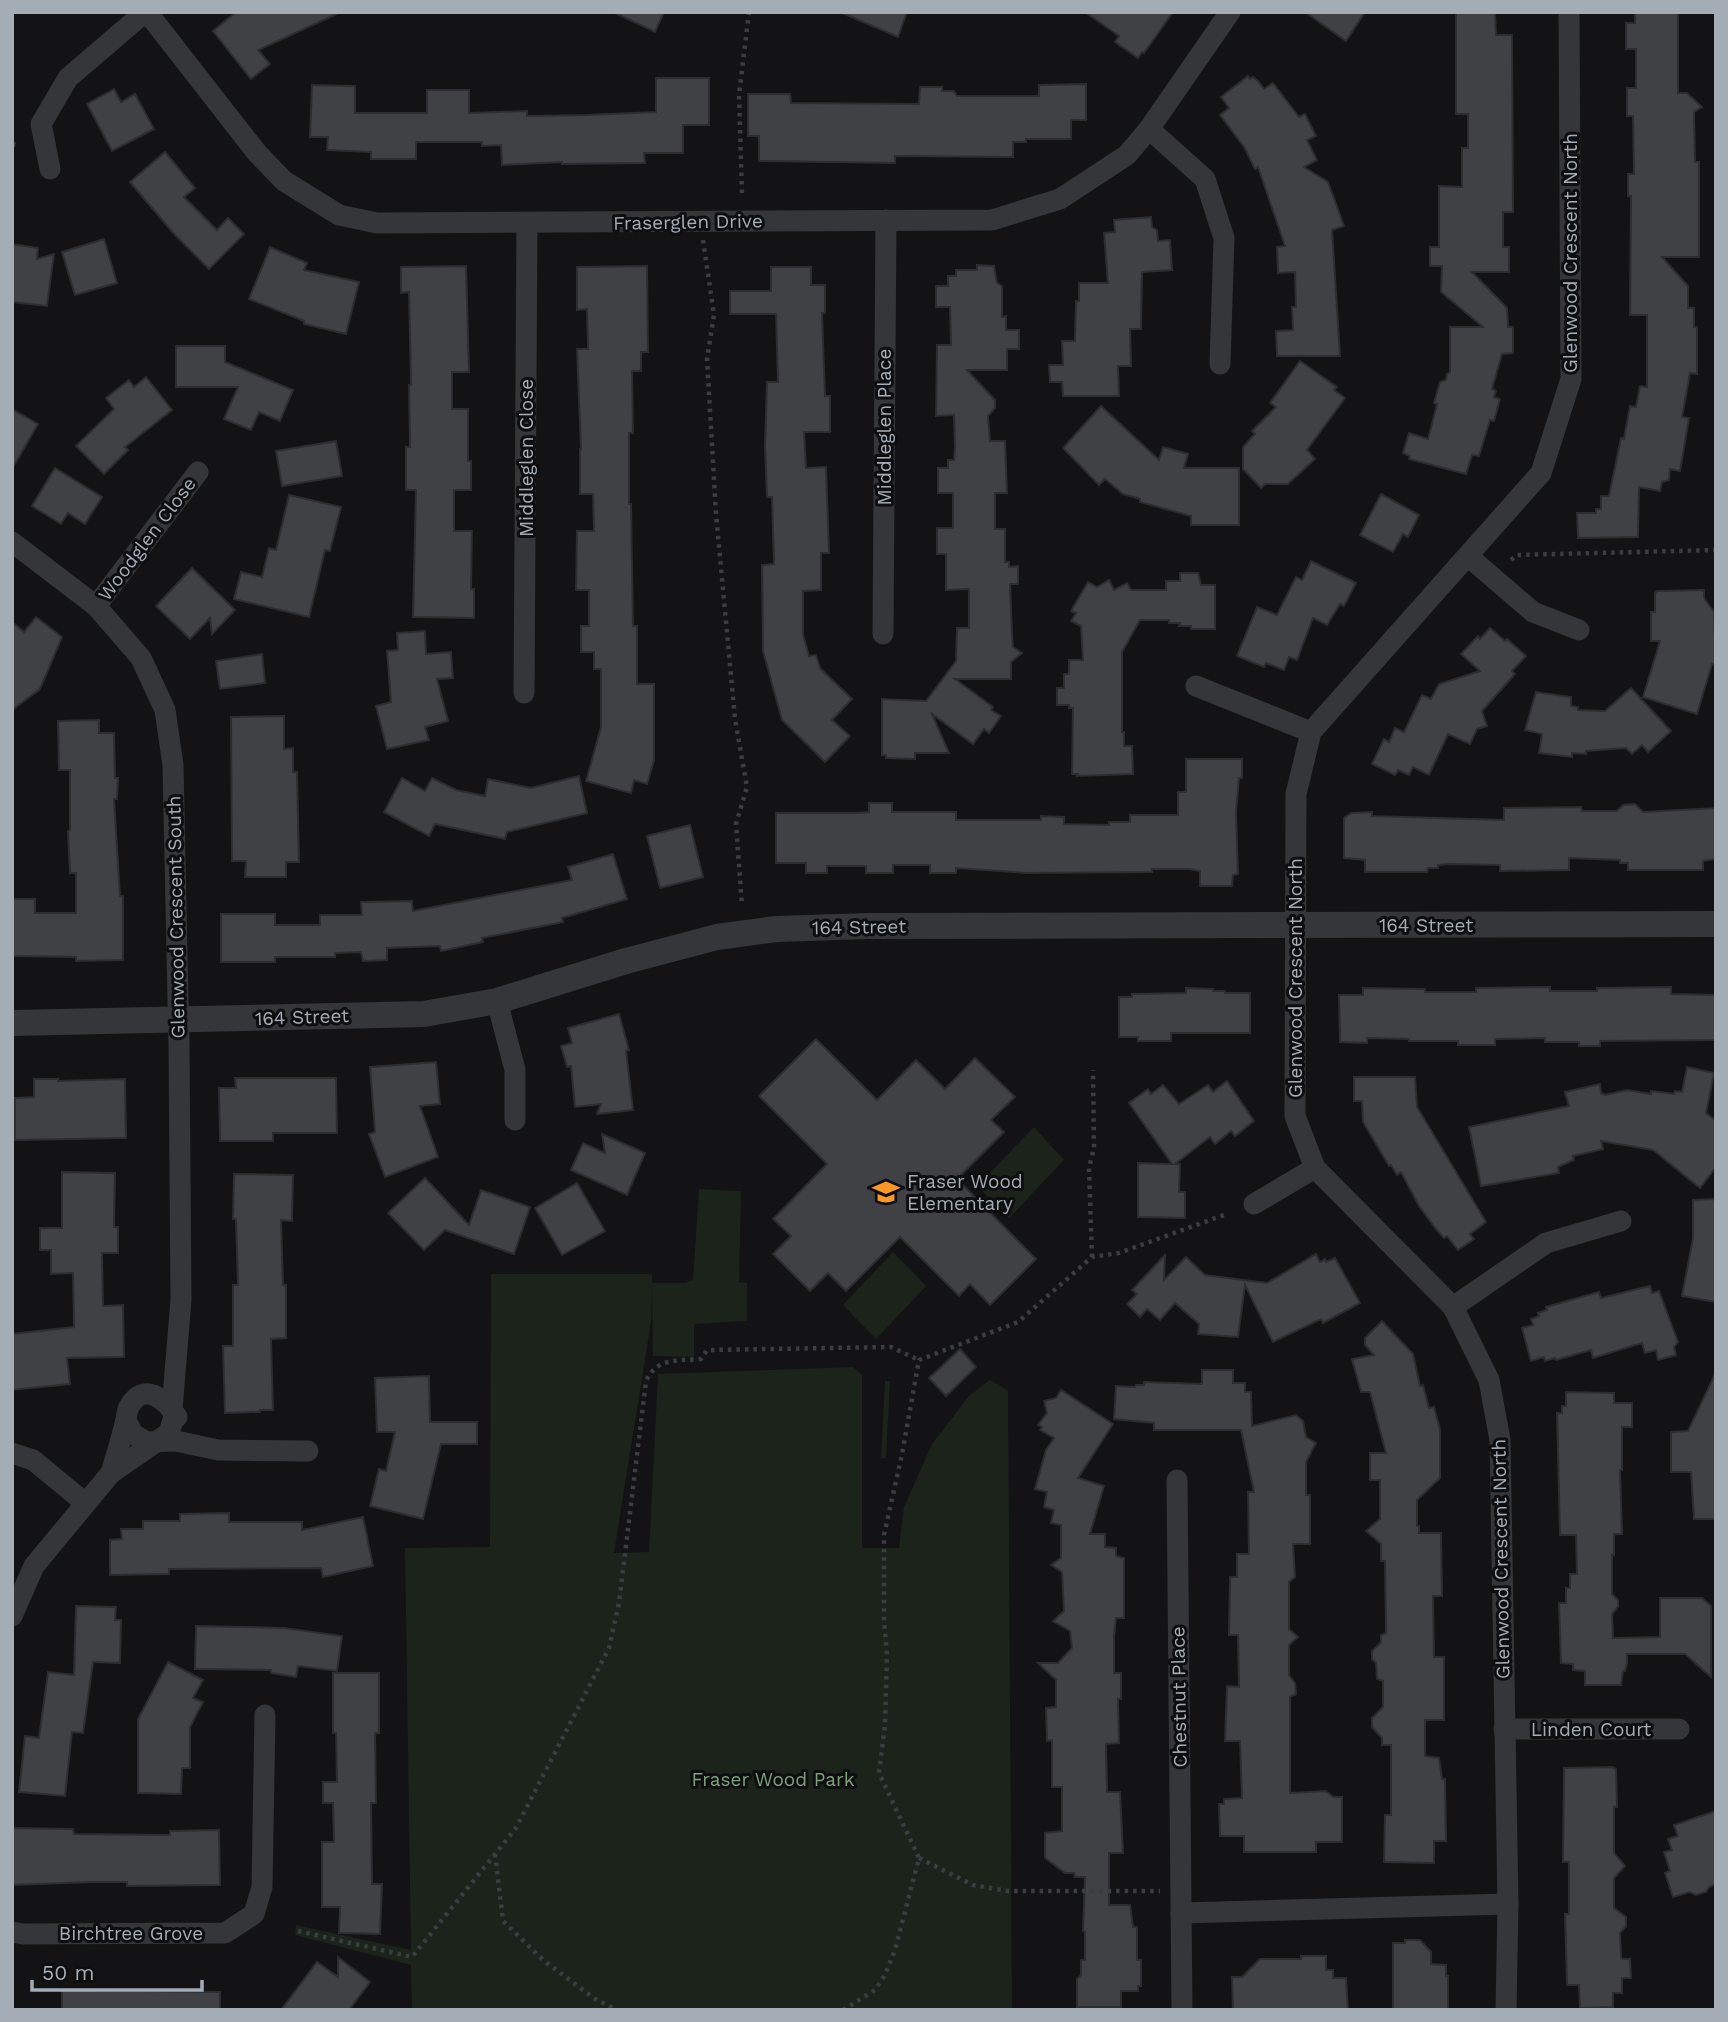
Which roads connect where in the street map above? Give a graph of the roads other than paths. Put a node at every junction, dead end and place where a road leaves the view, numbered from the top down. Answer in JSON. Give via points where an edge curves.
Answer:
{"nodes":[{"id":1,"x":146,"y":12,"type":"edge"},
{"id":2,"x":1230,"y":12,"type":"edge"},
{"id":3,"x":1569,"y":12,"type":"edge"},
{"id":4,"x":1149,"y":129,"type":"junction"},
{"id":5,"x":50,"y":169,"type":"dead end"},
{"id":6,"x":886,"y":220,"type":"junction"},
{"id":7,"x":527,"y":223,"type":"junction"},
{"id":8,"x":1220,"y":364,"type":"dead end"},
{"id":9,"x":198,"y":472,"type":"dead end"},
{"id":10,"x":14,"y":546,"type":"edge"},
{"id":11,"x":1469,"y":557,"type":"junction"},
{"id":12,"x":96,"y":606,"type":"junction"},
{"id":13,"x":1580,"y":630,"type":"dead end"},
{"id":14,"x":883,"y":634,"type":"dead end"},
{"id":15,"x":1196,"y":686,"type":"dead end"},
{"id":16,"x":524,"y":693,"type":"dead end"},
{"id":17,"x":1311,"y":732,"type":"junction"},
{"id":18,"x":1716,"y":924,"type":"edge"},
{"id":19,"x":1295,"y":925,"type":"junction"},
{"id":20,"x":497,"y":1000,"type":"junction"},
{"id":21,"x":179,"y":1021,"type":"junction"},
{"id":22,"x":12,"y":1023,"type":"edge"},
{"id":23,"x":515,"y":1120,"type":"dead end"},
{"id":24,"x":1315,"y":1168,"type":"junction"},
{"id":25,"x":1254,"y":1205,"type":"dead end"},
{"id":26,"x":1621,"y":1221,"type":"dead end"},
{"id":27,"x":1453,"y":1307,"type":"junction"},
{"id":28,"x":175,"y":1355,"type":"junction"},
{"id":29,"x":141,"y":1396,"type":"junction"},
{"id":30,"x":172,"y":1409,"type":"junction"},
{"id":31,"x":126,"y":1420,"type":"junction"},
{"id":32,"x":155,"y":1441,"type":"junction"},
{"id":33,"x":204,"y":1446,"type":"junction"},
{"id":34,"x":308,"y":1451,"type":"dead end"},
{"id":35,"x":12,"y":1453,"type":"edge"},
{"id":36,"x":110,"y":1473,"type":"junction"},
{"id":37,"x":1177,"y":1480,"type":"dead end"},
{"id":38,"x":84,"y":1503,"type":"junction"},
{"id":39,"x":12,"y":1616,"type":"edge"},
{"id":40,"x":265,"y":1715,"type":"dead end"},
{"id":41,"x":1504,"y":1729,"type":"junction"},
{"id":42,"x":1679,"y":1729,"type":"dead end"},
{"id":43,"x":1508,"y":1904,"type":"junction"},
{"id":44,"x":1181,"y":1913,"type":"junction"},
{"id":45,"x":12,"y":1932,"type":"edge"},
{"id":46,"x":1182,"y":2010,"type":"edge"},
{"id":47,"x":1506,"y":2010,"type":"edge"}],
"edges":[{"from":1,"to":5,"type":"street","via":[[68,78],[41,124]]},
{"from":1,"to":7,"type":"street","name":"Fraserglen Drive","via":[[257,153],[284,181],[339,215],[377,223]]},
{"from":2,"to":4,"type":"street","name":"Fraserglen Drive"},
{"from":3,"to":11,"type":"street","name":"Glenwood Crescent North","via":[[1571,379],[1541,473]]},
{"from":4,"to":6,"type":"street","name":"Fraserglen Drive","via":[[1127,155],[1060,199],[992,220]]},
{"from":4,"to":8,"type":"street","via":[[1205,179],[1224,238]]},
{"from":6,"to":7,"type":"street","name":"Fraserglen Drive"},
{"from":6,"to":14,"type":"street","name":"Middleglen Place"},
{"from":7,"to":16,"type":"street","name":"Middleglen Close"},
{"from":9,"to":12,"type":"street","name":"Woodglen Close"},
{"from":10,"to":12,"type":"street","name":"Glenwood Crescent South"},
{"from":11,"to":13,"type":"street","via":[[1533,612]]},
{"from":11,"to":17,"type":"street","name":"Glenwood Crescent North"},
{"from":12,"to":21,"type":"street","name":"Glenwood Crescent South","via":[[141,658],[165,710],[173,765]]},
{"from":15,"to":17,"type":"street"},
{"from":17,"to":19,"type":"street","name":"Glenwood Crescent North","via":[[1296,794]]},
{"from":18,"to":19,"type":"street","name":"164 Street"},
{"from":19,"to":20,"type":"street","name":"164 Street","via":[[776,929],[689,943]]},
{"from":19,"to":24,"type":"street","name":"Glenwood Crescent North","via":[[1295,1116]]},
{"from":20,"to":21,"type":"street","name":"164 Street","via":[[424,1014]]},
{"from":20,"to":23,"type":"street","via":[[515,1070]]},
{"from":21,"to":22,"type":"street","name":"164 Street"},
{"from":21,"to":28,"type":"street","name":"Glenwood Crescent South","via":[[181,1300]]},
{"from":24,"to":25,"type":"street"},
{"from":24,"to":27,"type":"street","name":"Glenwood Crescent North"},
{"from":26,"to":27,"type":"street","via":[[1546,1243]]},
{"from":27,"to":41,"type":"street","name":"Glenwood Crescent North","via":[[1489,1380],[1500,1440]]},
{"from":28,"to":29,"type":"street","name":"Glenwood Crescent South"},
{"from":28,"to":30,"type":"street","name":"Glenwood Crescent South"},
{"from":29,"to":30,"type":"street","via":[[156,1395]]},
{"from":29,"to":31,"type":"street","via":[[130,1405]]},
{"from":30,"to":32,"type":"street","via":[[169,1433]]},
{"from":30,"to":33,"type":"street"},
{"from":31,"to":32,"type":"street","via":[[139,1439]]},
{"from":31,"to":36,"type":"street"},
{"from":32,"to":33,"type":"street"},
{"from":32,"to":36,"type":"street"},
{"from":33,"to":34,"type":"street"},
{"from":35,"to":38,"type":"street","via":[[33,1460]]},
{"from":36,"to":38,"type":"street"},
{"from":37,"to":44,"type":"street","name":"Chestnut Place"},
{"from":38,"to":39,"type":"street","via":[[34,1566]]},
{"from":40,"to":45,"type":"street","name":"Birchtree Grove","via":[[262,1887],[254,1914],[225,1933]]},
{"from":41,"to":42,"type":"street","name":"Linden Court"},
{"from":41,"to":43,"type":"street","name":"Glenwood Crescent North"},
{"from":43,"to":44,"type":"street"},
{"from":43,"to":47,"type":"street","name":"Glenwood Crescent North"},
{"from":44,"to":46,"type":"street","name":"Chestnut Place"}]}
